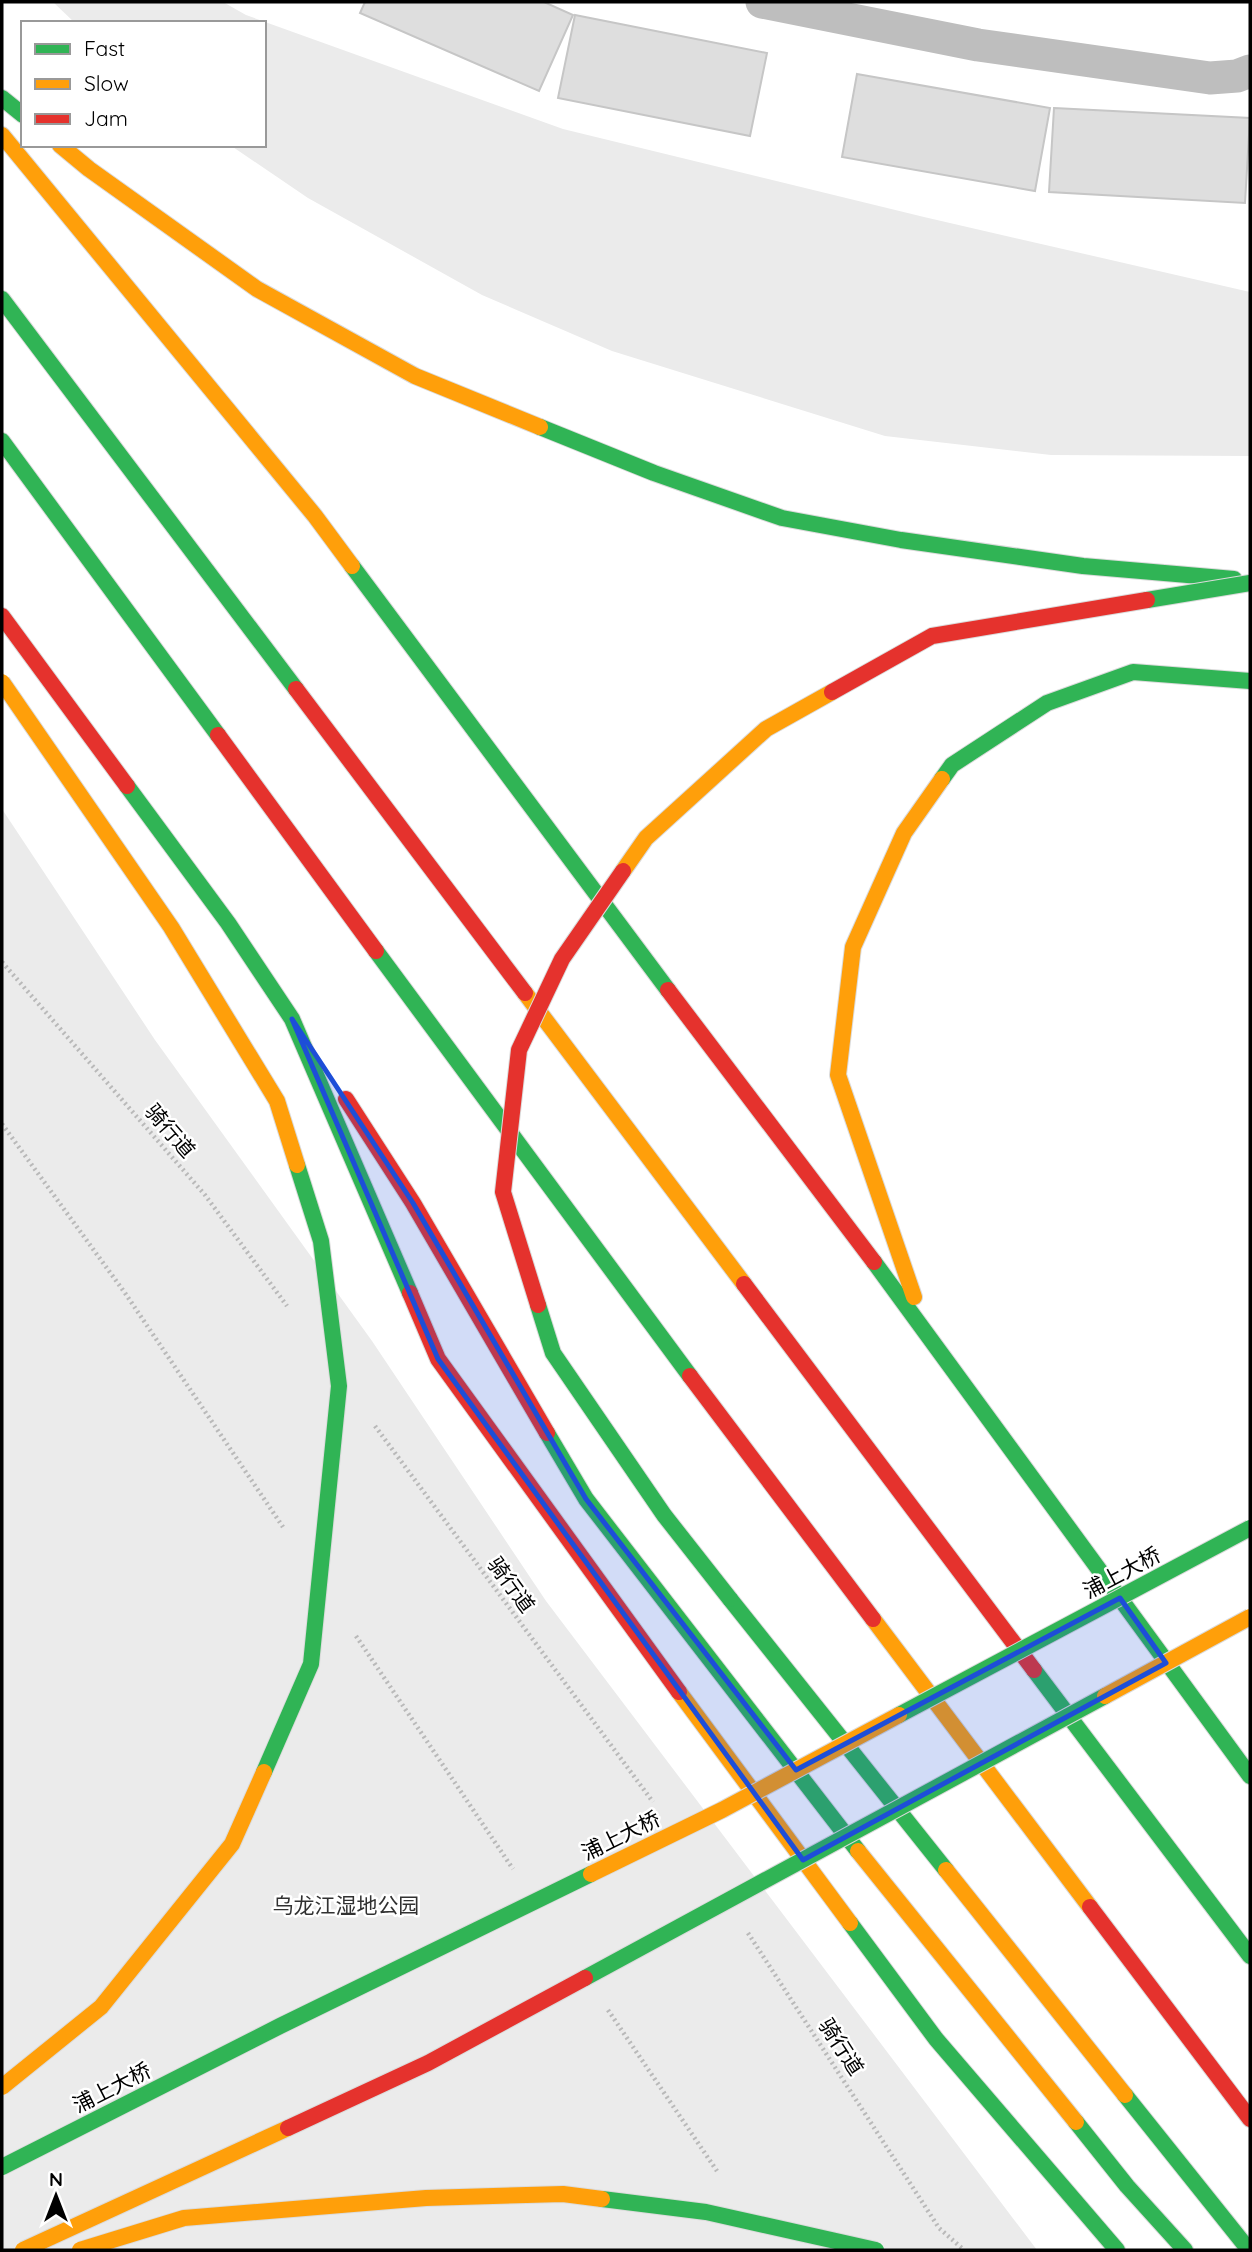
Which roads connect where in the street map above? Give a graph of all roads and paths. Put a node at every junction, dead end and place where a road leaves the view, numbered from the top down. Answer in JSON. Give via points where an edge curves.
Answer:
{"nodes":[{"id":1,"x":762,"y":2,"type":"edge"},
{"id":2,"x":1250,"y":71,"type":"edge"},
{"id":3,"x":2,"y":98,"type":"edge"},
{"id":4,"x":21,"y":113,"type":"edge"},
{"id":5,"x":2,"y":135,"type":"edge"},
{"id":6,"x":62,"y":147,"type":"edge"},
{"id":7,"x":2,"y":299,"type":"edge"},
{"id":8,"x":2,"y":441,"type":"edge"},
{"id":9,"x":1250,"y":582,"type":"edge"},
{"id":10,"x":2,"y":616,"type":"edge"},
{"id":11,"x":1250,"y":681,"type":"edge"},
{"id":12,"x":2,"y":682,"type":"edge"},
{"id":13,"x":2,"y":962,"type":"edge"},
{"id":14,"x":292,"y":1019,"type":"junction"},
{"id":15,"x":2,"y":1124,"type":"edge"},
{"id":16,"x":292,"y":1312,"type":"dead end"},
{"id":17,"x":925,"y":1329,"type":"junction"},
{"id":18,"x":374,"y":1425,"type":"dead end"},
{"id":19,"x":1250,"y":1528,"type":"edge"},
{"id":20,"x":288,"y":1535,"type":"dead end"},
{"id":21,"x":1250,"y":1617,"type":"edge"},
{"id":22,"x":351,"y":1628,"type":"dead end"},
{"id":23,"x":1206,"y":1718,"type":"junction"},
{"id":24,"x":1250,"y":1761,"type":"edge"},
{"id":25,"x":1250,"y":1776,"type":"edge"},
{"id":26,"x":655,"y":1804,"type":"dead end"},
{"id":27,"x":514,"y":1870,"type":"dead end"},
{"id":28,"x":744,"y":1926,"type":"dead end"},
{"id":29,"x":1250,"y":1956,"type":"edge"},
{"id":30,"x":607,"y":2008,"type":"dead end"},
{"id":31,"x":2,"y":2087,"type":"edge"},
{"id":32,"x":1250,"y":2119,"type":"edge"},
{"id":33,"x":2,"y":2168,"type":"edge"},
{"id":34,"x":723,"y":2181,"type":"dead end"},
{"id":35,"x":23,"y":2250,"type":"edge"},
{"id":36,"x":80,"y":2250,"type":"edge"},
{"id":37,"x":876,"y":2250,"type":"edge"},
{"id":38,"x":964,"y":2250,"type":"edge"},
{"id":39,"x":1117,"y":2250,"type":"edge"},
{"id":40,"x":1185,"y":2250,"type":"edge"},
{"id":41,"x":1250,"y":2250,"type":"edge"}],
"edges":[{"from":1,"to":2,"type":"street","via":[[978,44],[1210,78]]},
{"from":3,"to":4,"type":"main road"},
{"from":5,"to":17,"type":"main road","via":[[315,516]]},
{"from":6,"to":9,"type":"main road","via":[[257,289],[415,376],[654,473],[782,518],[901,540],[1083,566]]},
{"from":7,"to":29,"type":"main road"},
{"from":8,"to":32,"type":"main road","via":[[629,1295]]},
{"from":9,"to":41,"type":"main road","bridge":true,"via":[[932,636],[766,729],[646,838],[562,959],[519,1050],[503,1192],[553,1353],[664,1515]]},
{"from":10,"to":14,"type":"main road","via":[[228,923]]},
{"from":11,"to":17,"type":"main road","via":[[1133,672],[1047,703],[952,765],[904,834],[853,947],[838,1075]]},
{"from":12,"to":31,"type":"main road","bridge":true,"via":[[171,927],[277,1101],[321,1241],[339,1386],[311,1664],[232,1844],[101,2007]]},
{"from":13,"to":16,"type":"path","name":"骑行道","via":[[205,1195]]},
{"from":14,"to":39,"type":"main road","via":[[438,1359],[936,2039]]},
{"from":14,"to":40,"type":"main road","via":[[414,1203],[586,1499],[919,1926],[1127,2186]]},
{"from":15,"to":20,"type":"path","via":[[125,1293]]},
{"from":17,"to":23,"type":"main road"},
{"from":18,"to":26,"type":"path","name":"骑行道"},
{"from":19,"to":33,"type":"main road","name":"浦上大桥","bridge":true,"via":[[722,1810]]},
{"from":21,"to":35,"type":"main road","bridge":true,"via":[[428,2063]]},
{"from":22,"to":27,"type":"path"},
{"from":23,"to":24,"type":"main road"},
{"from":23,"to":25,"type":"main road"},
{"from":28,"to":38,"type":"path","name":"骑行道","via":[[939,2228]]},
{"from":30,"to":34,"type":"path"},
{"from":36,"to":37,"type":"main road","bridge":true,"via":[[184,2218],[426,2198],[563,2194],[706,2212]]}]}
